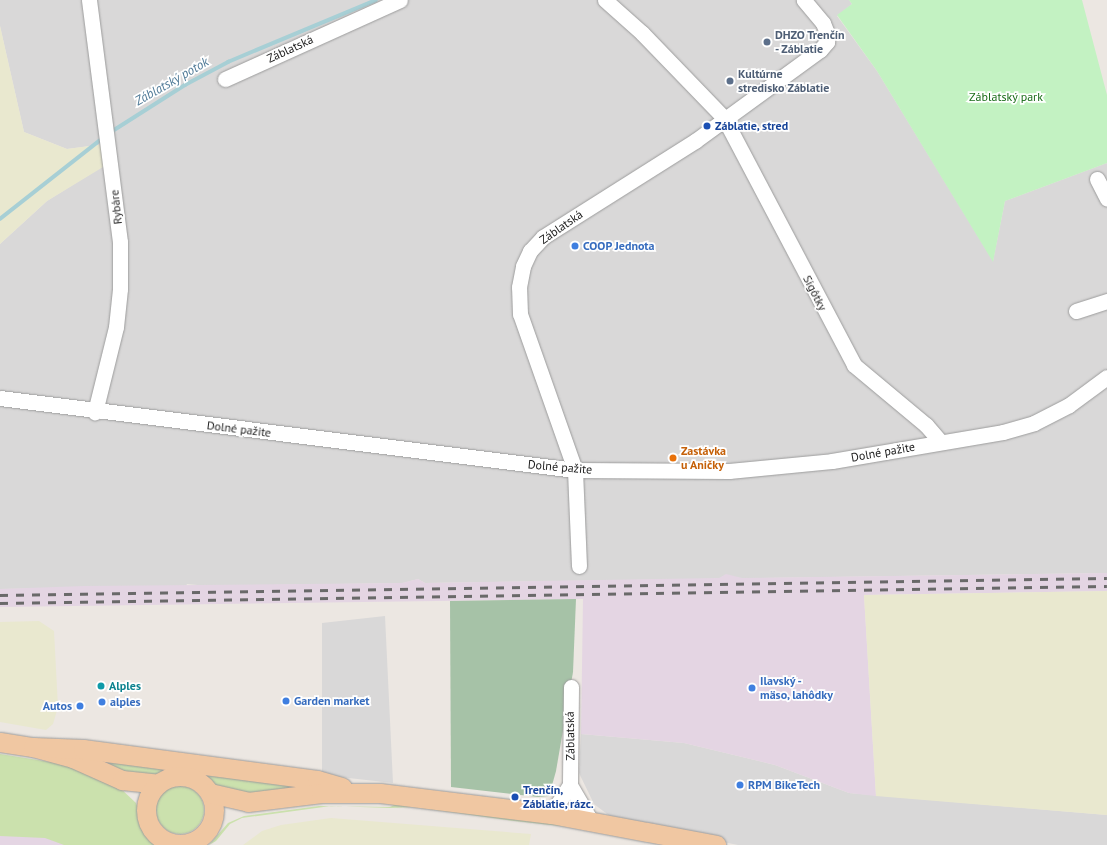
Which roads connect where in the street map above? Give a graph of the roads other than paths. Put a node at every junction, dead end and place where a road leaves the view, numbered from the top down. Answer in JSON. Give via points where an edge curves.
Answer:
{"nodes":[{"id":1,"x":89,"y":0,"type":"edge"},
{"id":2,"x":400,"y":0,"type":"edge"},
{"id":3,"x":605,"y":0,"type":"edge"},
{"id":4,"x":804,"y":0,"type":"edge"},
{"id":5,"x":225,"y":79,"type":"dead end"},
{"id":6,"x":724,"y":118,"type":"junction"},
{"id":7,"x":1097,"y":178,"type":"dead end"},
{"id":8,"x":1107,"y":199,"type":"edge"},
{"id":9,"x":1107,"y":301,"type":"edge"},
{"id":10,"x":1076,"y":311,"type":"dead end"},
{"id":11,"x":1107,"y":377,"type":"edge"},
{"id":12,"x":0,"y":398,"type":"edge"},
{"id":13,"x":95,"y":412,"type":"junction"},
{"id":14,"x":940,"y":441,"type":"junction"},
{"id":15,"x":575,"y":470,"type":"junction"},
{"id":16,"x":580,"y":566,"type":"dead end"},
{"id":17,"x":570,"y":687,"type":"dead end"},
{"id":18,"x":0,"y":742,"type":"edge"},
{"id":19,"x":33,"y":747,"type":"junction"},
{"id":20,"x":122,"y":780,"type":"junction"},
{"id":21,"x":158,"y":784,"type":"junction"},
{"id":22,"x":570,"y":786,"type":"junction"},
{"id":23,"x":210,"y":792,"type":"junction"},
{"id":24,"x":360,"y":792,"type":"junction"},
{"id":25,"x":248,"y":802,"type":"junction"},
{"id":26,"x":146,"y":809,"type":"junction"},
{"id":27,"x":551,"y":814,"type":"junction"},
{"id":28,"x":591,"y":821,"type":"junction"},
{"id":29,"x":212,"y":823,"type":"junction"},
{"id":30,"x":716,"y":845,"type":"edge"}],
"edges":[{"from":1,"to":13,"type":"street","name":"Rybáre","via":[[110,147],[120,242],[120,288],[116,327]]},
{"from":2,"to":5,"type":"street","name":"Záblatská"},
{"from":3,"to":6,"type":"street","via":[[642,33]]},
{"from":4,"to":6,"type":"street","name":"Záblatská","via":[[824,23],[827,42],[820,50]]},
{"from":6,"to":14,"type":"street","name":"Sigôtky","via":[[854,364],[926,425]]},
{"from":6,"to":15,"type":"street","name":"Záblatská","via":[[696,141],[543,237],[530,251],[523,266],[519,287],[520,314]]},
{"from":7,"to":8,"type":"street"},
{"from":9,"to":10,"type":"street"},
{"from":11,"to":14,"type":"street","name":"Dolné pažite","via":[[1069,405],[1034,423],[1003,432]]},
{"from":12,"to":13,"type":"street","name":"Dolné pažite"},
{"from":13,"to":15,"type":"street","name":"Dolné pažite"},
{"from":14,"to":15,"type":"street","name":"Dolné pažite","via":[[832,461],[729,471]]},
{"from":15,"to":16,"type":"street","name":"Záblatská"},
{"from":17,"to":22,"type":"street","name":"Záblatská"},
{"from":18,"to":19,"type":"main road"},
{"from":19,"to":20,"type":"main road","via":[[84,762]]},
{"from":19,"to":24,"type":"main road","via":[[83,749],[310,779]]},
{"from":20,"to":21,"type":"main road"},
{"from":20,"to":26,"type":"main road"},
{"from":21,"to":23,"type":"main road","via":[[174,776],[186,776],[202,783]]},
{"from":21,"to":26,"type":"main road","via":[[151,792]]},
{"from":22,"to":27,"type":"street"},
{"from":22,"to":28,"type":"street"},
{"from":23,"to":25,"type":"main road"},
{"from":23,"to":29,"type":"main road","via":[[215,807]]},
{"from":24,"to":25,"type":"main road","via":[[321,793]]},
{"from":24,"to":27,"type":"main road"},
{"from":25,"to":29,"type":"main road"},
{"from":26,"to":29,"type":"main road","via":[[153,830],[172,843],[185,844],[196,840]]},
{"from":27,"to":28,"type":"main road"},
{"from":28,"to":30,"type":"main road"}]}
